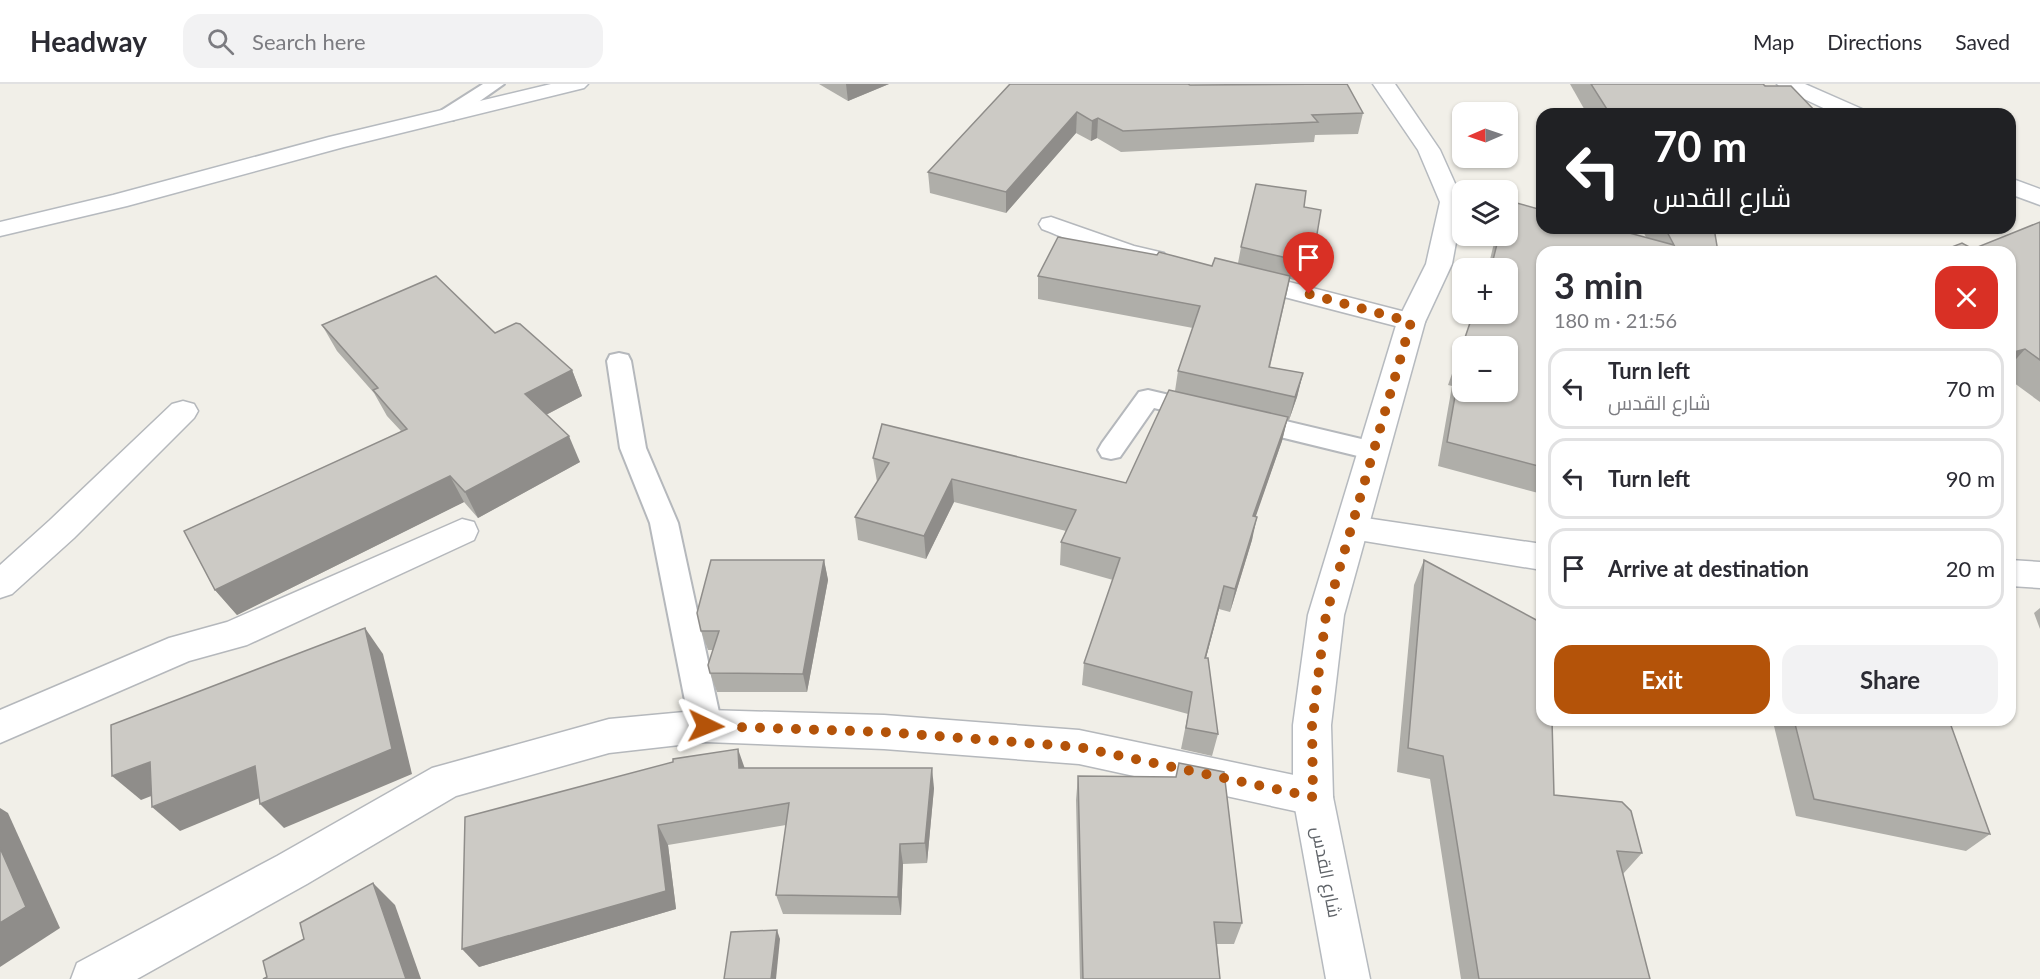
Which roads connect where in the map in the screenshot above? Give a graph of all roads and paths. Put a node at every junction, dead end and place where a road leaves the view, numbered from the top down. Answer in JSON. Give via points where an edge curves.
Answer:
{"nodes":[{"id":1,"x":495,"y":84,"type":"edge"},
{"id":2,"x":577,"y":84,"type":"edge"},
{"id":3,"x":1384,"y":84,"type":"edge"},
{"id":4,"x":1788,"y":84,"type":"edge"},
{"id":5,"x":1841,"y":108,"type":"edge"},
{"id":6,"x":446,"y":116,"type":"junction"},
{"id":7,"x":2016,"y":188,"type":"edge"},
{"id":8,"x":2040,"y":198,"type":"edge"},
{"id":9,"x":1051,"y":224,"type":"dead end"},
{"id":10,"x":0,"y":229,"type":"edge"},
{"id":11,"x":1176,"y":262,"type":"edge"},
{"id":12,"x":1221,"y":272,"type":"edge"},
{"id":13,"x":1411,"y":322,"type":"junction"},
{"id":14,"x":619,"y":361,"type":"dead end"},
{"id":15,"x":183,"y":411,"type":"dead end"},
{"id":16,"x":1112,"y":450,"type":"dead end"},
{"id":17,"x":1374,"y":450,"type":"junction"},
{"id":18,"x":1352,"y":528,"type":"junction"},
{"id":19,"x":462,"y":531,"type":"dead end"},
{"id":20,"x":1536,"y":556,"type":"edge"},
{"id":21,"x":2016,"y":573,"type":"edge"},
{"id":22,"x":2040,"y":575,"type":"edge"},
{"id":23,"x":0,"y":585,"type":"edge"},
{"id":24,"x":706,"y":726,"type":"junction"},
{"id":25,"x":0,"y":727,"type":"edge"},
{"id":26,"x":1313,"y":797,"type":"junction"},
{"id":27,"x":93,"y":979,"type":"edge"},
{"id":28,"x":1348,"y":979,"type":"edge"}],
"edges":[{"from":1,"to":6,"type":"lane"},
{"from":2,"to":6,"type":"street"},
{"from":3,"to":13,"type":"street","name":"شارع القدس","via":[[1429,150],[1452,202],[1439,264]]},
{"from":4,"to":5,"type":"street"},
{"from":6,"to":10,"type":"street"},
{"from":7,"to":8,"type":"street"},
{"from":9,"to":11,"type":"street","via":[[1127,252]]},
{"from":12,"to":13,"type":"street"},
{"from":13,"to":17,"type":"street","name":"شارع القدس"},
{"from":14,"to":24,"type":"lane","via":[[633,448],[664,523]]},
{"from":15,"to":23,"type":"street"},
{"from":16,"to":17,"type":"lane","via":[[1148,398]]},
{"from":17,"to":18,"type":"street","name":"شارع القدس"},
{"from":18,"to":20,"type":"street"},
{"from":18,"to":26,"type":"street","name":"شارع القدس","via":[[1326,615],[1312,725]]},
{"from":19,"to":25,"type":"street","via":[[234,635],[182,648]]},
{"from":21,"to":22,"type":"street"},
{"from":24,"to":26,"type":"street","via":[[884,732],[1079,747]]},
{"from":24,"to":27,"type":"street","via":[[609,736],[446,781]]},
{"from":26,"to":28,"type":"street","name":"شارع القدس"}]}
